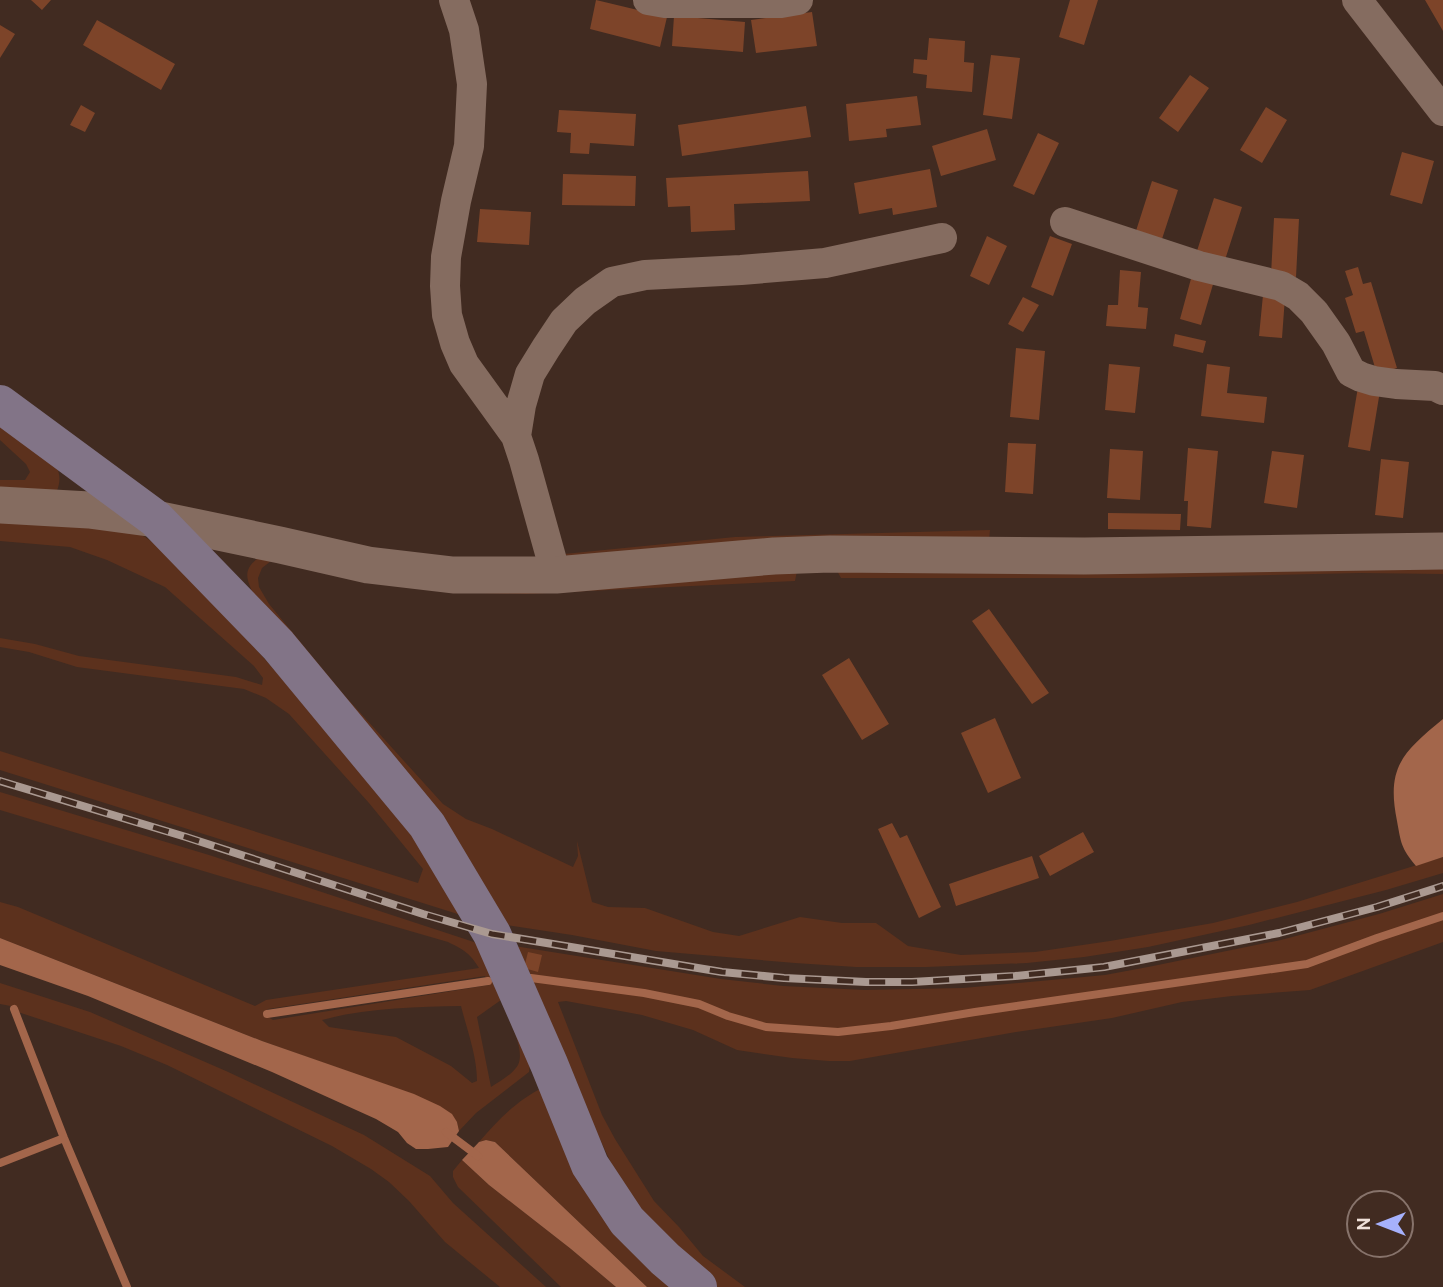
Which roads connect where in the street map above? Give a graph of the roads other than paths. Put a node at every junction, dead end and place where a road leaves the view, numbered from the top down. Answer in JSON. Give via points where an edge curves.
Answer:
{"nodes":[{"id":1,"x":454,"y":0,"type":"edge"},
{"id":2,"x":648,"y":0,"type":"edge"},
{"id":3,"x":798,"y":0,"type":"edge"},
{"id":4,"x":1357,"y":0,"type":"edge"},
{"id":5,"x":1443,"y":111,"type":"edge"},
{"id":6,"x":1065,"y":222,"type":"dead end"},
{"id":7,"x":942,"y":238,"type":"dead end"},
{"id":8,"x":1443,"y":390,"type":"edge"},
{"id":9,"x":0,"y":404,"type":"edge"},
{"id":10,"x":516,"y":436,"type":"junction"},
{"id":11,"x":0,"y":505,"type":"edge"},
{"id":12,"x":156,"y":519,"type":"junction"},
{"id":13,"x":1443,"y":551,"type":"edge"},
{"id":14,"x":556,"y":575,"type":"junction"},
{"id":15,"x":698,"y":1287,"type":"edge"}],
"edges":[{"from":1,"to":10,"type":"street","via":[[472,84],[469,146],[446,257],[447,315],[464,364]]},
{"from":2,"to":3,"type":"street"},
{"from":4,"to":5,"type":"street"},
{"from":6,"to":8,"type":"street","via":[[1281,286],[1314,313],[1351,372]]},
{"from":7,"to":10,"type":"street","via":[[825,263],[645,275],[612,282],[564,321],[546,348],[530,374]]},
{"from":9,"to":12,"type":"main road"},
{"from":10,"to":14,"type":"street"},
{"from":11,"to":12,"type":"street"},
{"from":12,"to":14,"type":"street","via":[[368,565],[453,575]]},
{"from":12,"to":15,"type":"main road","via":[[278,645],[427,825],[492,934],[590,1165],[627,1221]]},
{"from":13,"to":14,"type":"street","via":[[830,554]]}]}
